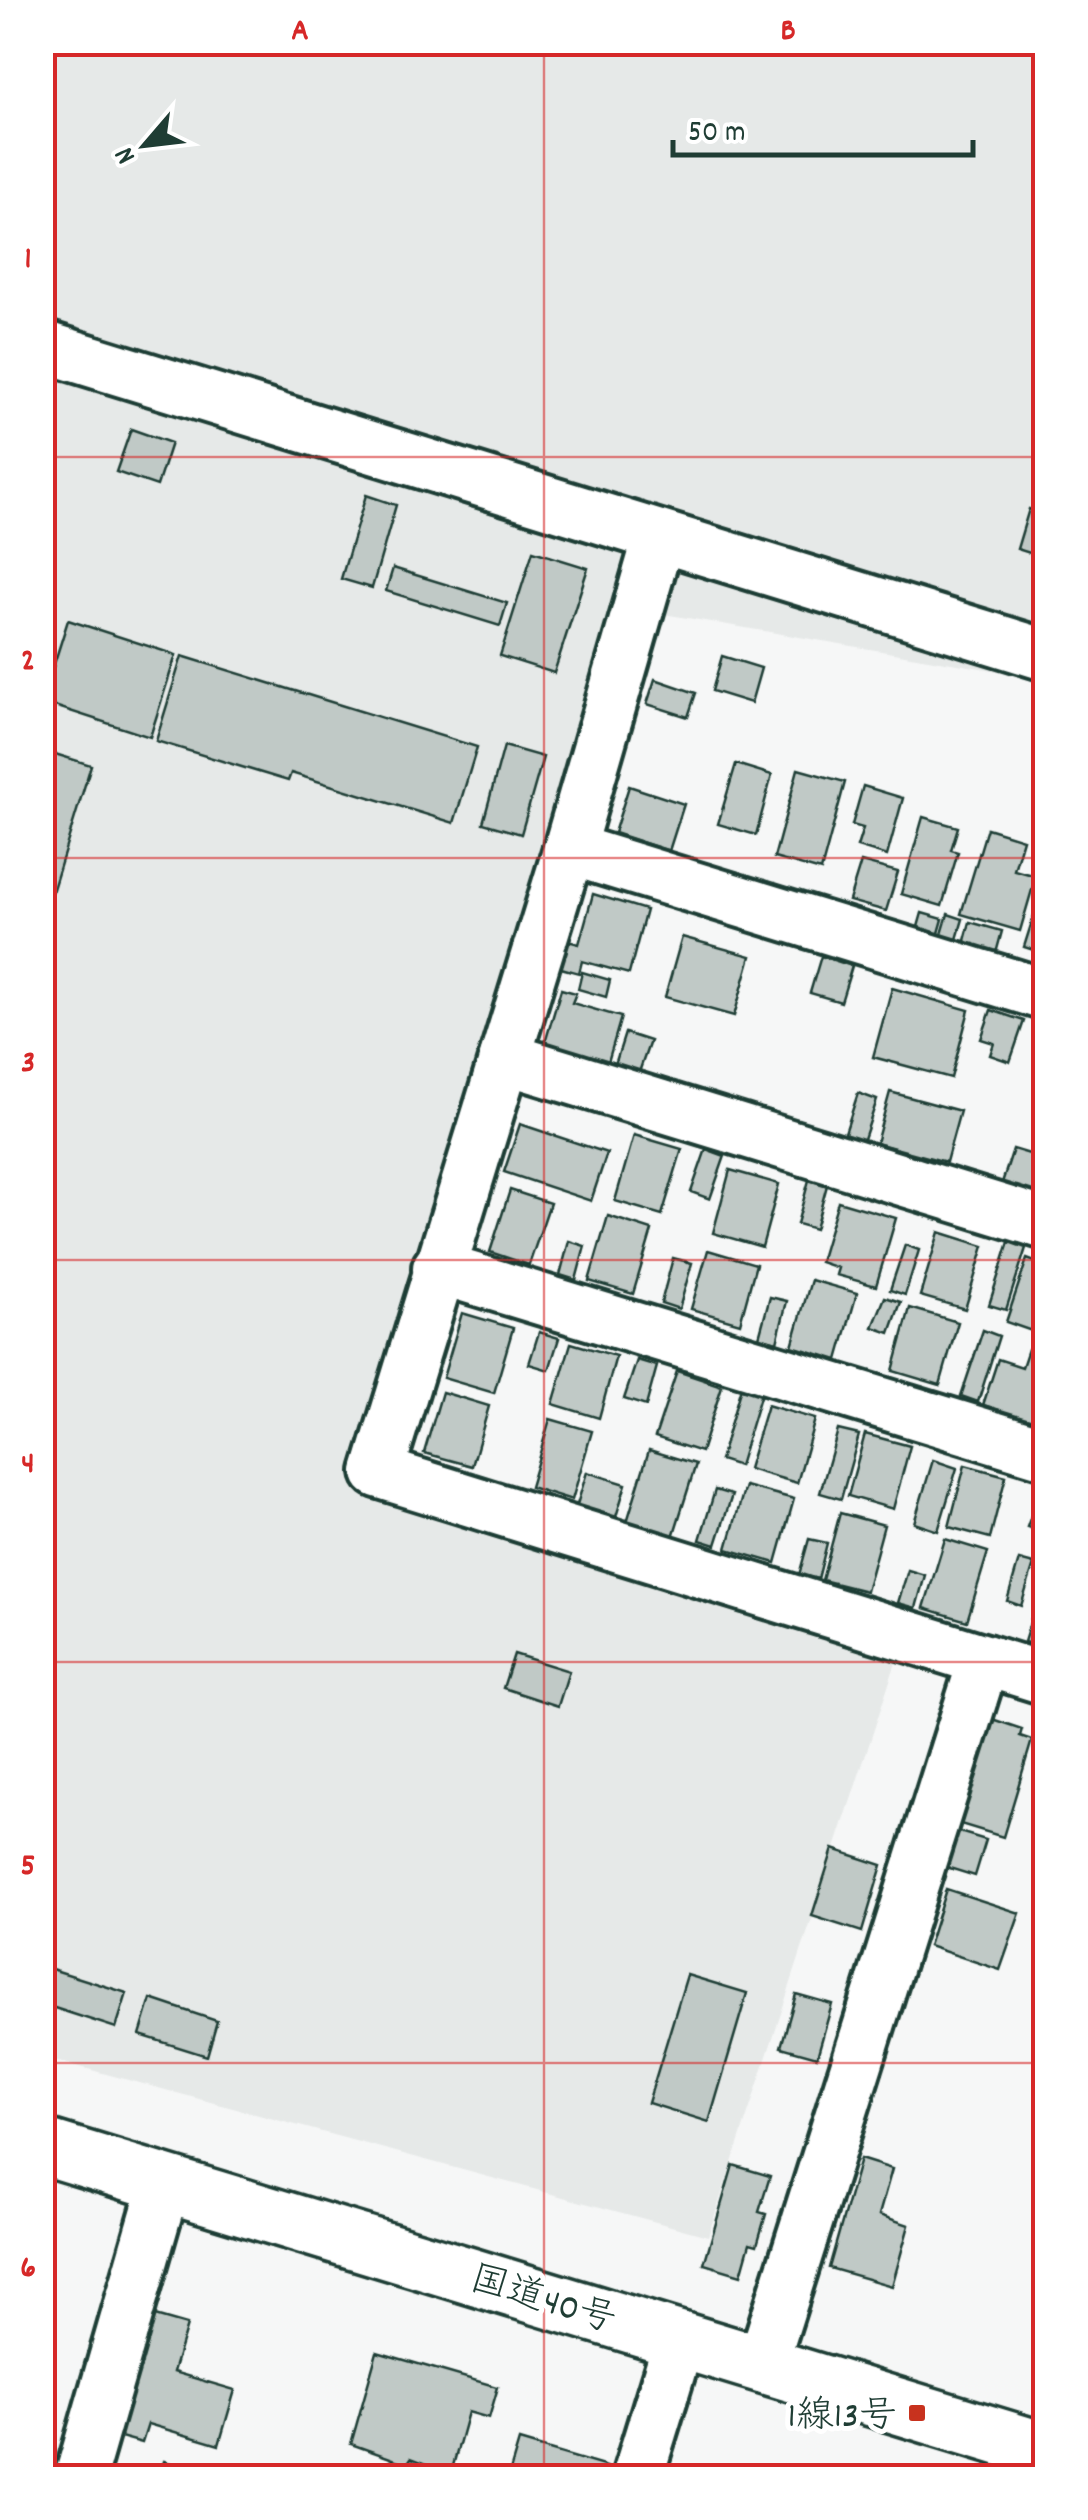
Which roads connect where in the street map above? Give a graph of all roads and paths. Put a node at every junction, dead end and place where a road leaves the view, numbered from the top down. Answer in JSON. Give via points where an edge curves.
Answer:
{"nodes":[{"id":1,"x":42,"y":346,"type":"edge"},
{"id":2,"x":659,"y":537,"type":"junction"},
{"id":3,"x":1046,"y":655,"type":"edge"},
{"id":4,"x":569,"y":849,"type":"junction"},
{"id":5,"x":1046,"y":995,"type":"edge"},
{"id":6,"x":505,"y":1058,"type":"junction"},
{"id":7,"x":1046,"y":1224,"type":"edge"},
{"id":8,"x":438,"y":1268,"type":"junction"},
{"id":9,"x":1046,"y":1454,"type":"edge"},
{"id":10,"x":984,"y":1660,"type":"junction"},
{"id":11,"x":1046,"y":1679,"type":"edge"},
{"id":12,"x":42,"y":2146,"type":"edge"},
{"id":13,"x":166,"y":2183,"type":"junction"},
{"id":14,"x":680,"y":2338,"type":"junction"},
{"id":15,"x":762,"y":2365,"type":"junction"},
{"id":16,"x":1046,"y":2451,"type":"edge"},
{"id":17,"x":80,"y":2478,"type":"edge"},
{"id":18,"x":637,"y":2478,"type":"edge"}],
"edges":[{"from":1,"to":2,"type":"street"},
{"from":2,"to":3,"type":"street"},
{"from":2,"to":4,"type":"street"},
{"from":4,"to":5,"type":"street"},
{"from":4,"to":6,"type":"street"},
{"from":6,"to":7,"type":"street"},
{"from":6,"to":8,"type":"street"},
{"from":8,"to":9,"type":"street"},
{"from":8,"to":10,"type":"street","via":[[378,1472]]},
{"from":10,"to":11,"type":"street"},
{"from":10,"to":15,"type":"street"},
{"from":12,"to":13,"type":"highway","name":"国道40号"},
{"from":13,"to":14,"type":"highway","name":"国道40号"},
{"from":13,"to":17,"type":"street"},
{"from":14,"to":15,"type":"highway","name":"国道40号"},
{"from":14,"to":18,"type":"street"},
{"from":15,"to":16,"type":"highway","name":"国道40号"}]}
